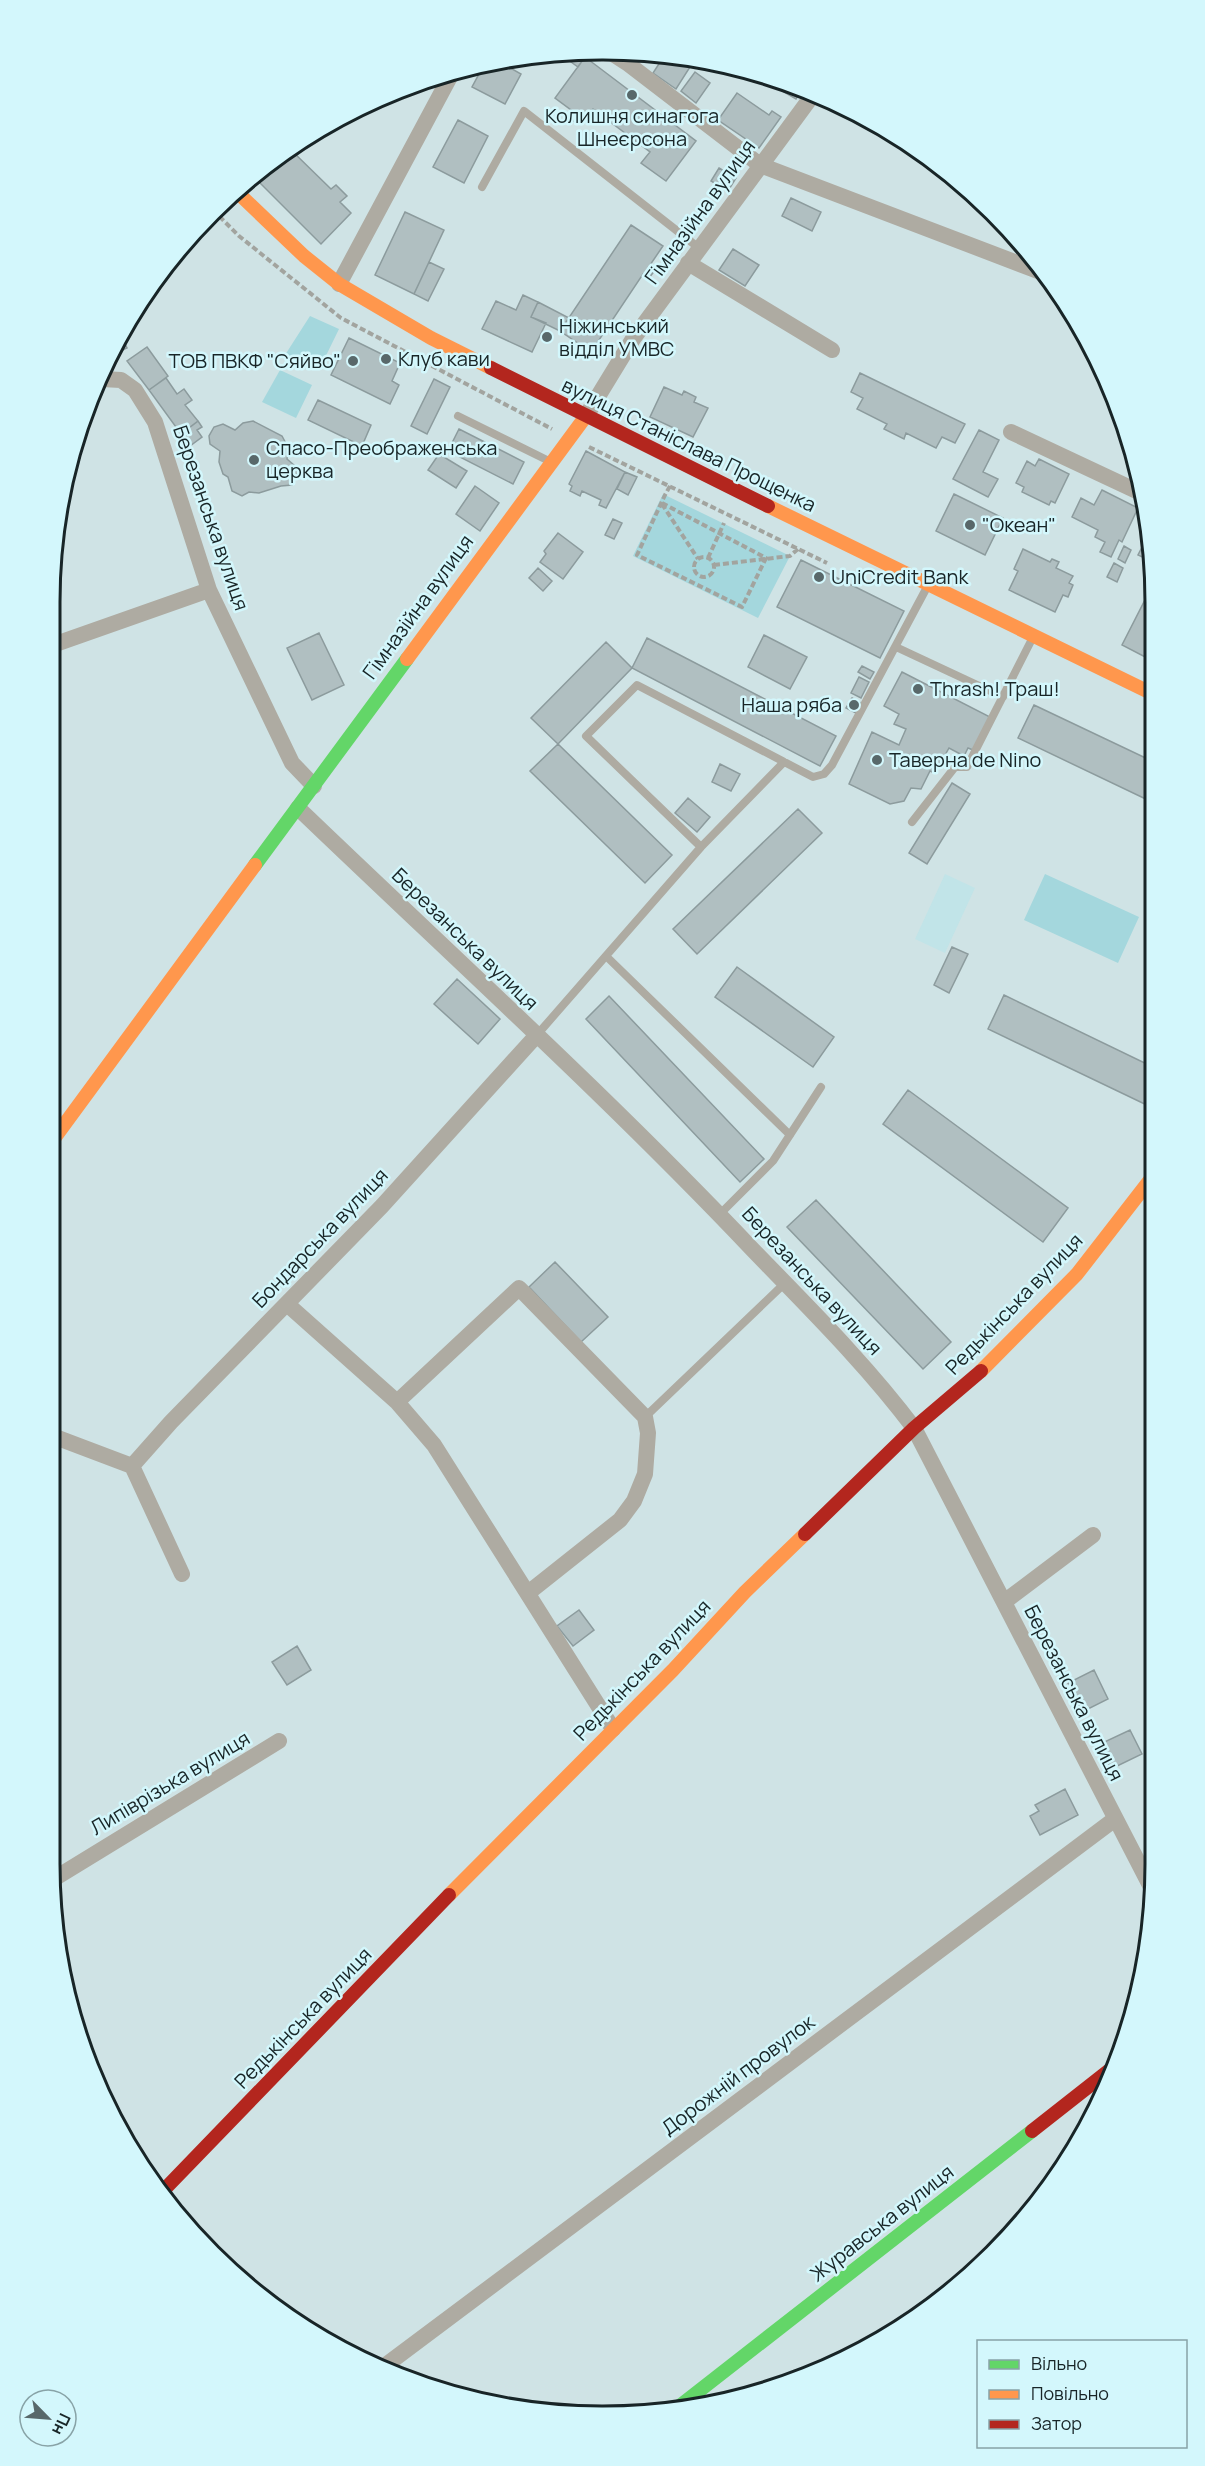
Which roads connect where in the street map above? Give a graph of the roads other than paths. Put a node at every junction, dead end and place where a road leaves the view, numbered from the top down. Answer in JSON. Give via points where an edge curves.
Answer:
{"nodes":[{"id":1,"x":623,"y":61,"type":"edge"},
{"id":2,"x":447,"y":83,"type":"edge"},
{"id":3,"x":809,"y":100,"type":"edge"},
{"id":4,"x":760,"y":165,"type":"junction"},
{"id":5,"x":482,"y":188,"type":"dead end"},
{"id":6,"x":243,"y":197,"type":"edge"},
{"id":7,"x":699,"y":248,"type":"junction"},
{"id":8,"x":688,"y":263,"type":"junction"},
{"id":9,"x":1029,"y":268,"type":"edge"},
{"id":10,"x":339,"y":284,"type":"junction"},
{"id":11,"x":832,"y":350,"type":"dead end"},
{"id":12,"x":108,"y":380,"type":"edge"},
{"id":13,"x":458,"y":416,"type":"dead end"},
{"id":14,"x":586,"y":416,"type":"junction"},
{"id":15,"x":1011,"y":432,"type":"dead end"},
{"id":16,"x":551,"y":462,"type":"junction"},
{"id":17,"x":1133,"y":489,"type":"edge"},
{"id":18,"x":927,"y":585,"type":"junction"},
{"id":19,"x":209,"y":590,"type":"junction"},
{"id":20,"x":1034,"y":636,"type":"junction"},
{"id":21,"x":60,"y":642,"type":"edge"},
{"id":22,"x":896,"y":647,"type":"junction"},
{"id":23,"x":1145,"y":690,"type":"edge"},
{"id":24,"x":1003,"y":697,"type":"junction"},
{"id":25,"x":784,"y":762,"type":"junction"},
{"id":26,"x":314,"y":786,"type":"junction"},
{"id":27,"x":298,"y":808,"type":"junction"},
{"id":28,"x":912,"y":822,"type":"dead end"},
{"id":29,"x":701,"y":847,"type":"junction"},
{"id":30,"x":606,"y":956,"type":"junction"},
{"id":31,"x":536,"y":1036,"type":"junction"},
{"id":32,"x":820,"y":1088,"type":"dead end"},
{"id":33,"x":60,"y":1129,"type":"edge"},
{"id":34,"x":790,"y":1136,"type":"junction"},
{"id":35,"x":1145,"y":1186,"type":"edge"},
{"id":36,"x":720,"y":1214,"type":"junction"},
{"id":37,"x":785,"y":1283,"type":"junction"},
{"id":38,"x":287,"y":1304,"type":"junction"},
{"id":39,"x":397,"y":1402,"type":"junction"},
{"id":40,"x":645,"y":1418,"type":"junction"},
{"id":41,"x":914,"y":1428,"type":"junction"},
{"id":42,"x":60,"y":1439,"type":"edge"},
{"id":43,"x":132,"y":1466,"type":"junction"},
{"id":44,"x":1094,"y":1535,"type":"dead end"},
{"id":45,"x":182,"y":1574,"type":"dead end"},
{"id":46,"x":528,"y":1593,"type":"junction"},
{"id":47,"x":1004,"y":1602,"type":"junction"},
{"id":48,"x":613,"y":1730,"type":"junction"},
{"id":49,"x":279,"y":1742,"type":"dead end"},
{"id":50,"x":1115,"y":1819,"type":"junction"},
{"id":51,"x":60,"y":1875,"type":"edge"},
{"id":52,"x":1145,"y":1875,"type":"edge"},
{"id":53,"x":1102,"y":2076,"type":"edge"},
{"id":54,"x":167,"y":2187,"type":"edge"},
{"id":55,"x":389,"y":2362,"type":"edge"},
{"id":56,"x":689,"y":2399,"type":"edge"}],
"edges":[{"from":1,"to":4,"type":"street"},
{"from":2,"to":10,"type":"street"},
{"from":3,"to":4,"type":"street","name":"Гімназійна вулиця"},
{"from":4,"to":7,"type":"street","name":"Гімназійна вулиця"},
{"from":4,"to":9,"type":"street"},
{"from":5,"to":7,"type":"lane","via":[[524,111]]},
{"from":6,"to":10,"type":"street","name":"вулиця Станіслава Прощенка"},
{"from":7,"to":8,"type":"street","name":"Гімназійна вулиця"},
{"from":8,"to":11,"type":"street"},
{"from":8,"to":14,"type":"street","name":"Гімназійна вулиця","via":[[633,339]]},
{"from":10,"to":14,"type":"street","name":"вулиця Станіслава Прощенка","via":[[431,338]]},
{"from":12,"to":19,"type":"street","name":"Березанська вулиця","via":[[121,380],[135,390],[154,422]]},
{"from":13,"to":16,"type":"lane"},
{"from":14,"to":16,"type":"street","name":"Гімназійна вулиця"},
{"from":14,"to":18,"type":"street","name":"вулиця Станіслава Прощенка"},
{"from":15,"to":17,"type":"street"},
{"from":16,"to":26,"type":"street","name":"Гімназійна вулиця"},
{"from":18,"to":20,"type":"street","name":"вулиця Станіслава Прощенка"},
{"from":18,"to":22,"type":"lane"},
{"from":19,"to":21,"type":"street"},
{"from":19,"to":26,"type":"street","name":"Березанська вулиця","via":[[292,763]]},
{"from":20,"to":23,"type":"street","name":"вулиця Станіслава Прощенка"},
{"from":20,"to":24,"type":"lane"},
{"from":22,"to":24,"type":"lane"},
{"from":22,"to":25,"type":"lane","via":[[824,774],[813,777]]},
{"from":24,"to":28,"type":"lane","via":[[967,767],[955,767]]},
{"from":25,"to":29,"type":"lane"},
{"from":25,"to":29,"type":"lane","via":[[638,685],[586,736]]},
{"from":26,"to":27,"type":"street","name":"Гімназійна вулиця"},
{"from":27,"to":31,"type":"street","name":"Березанська вулиця"},
{"from":27,"to":33,"type":"street","name":"Гімназійна вулиця"},
{"from":29,"to":30,"type":"lane"},
{"from":30,"to":31,"type":"lane"},
{"from":30,"to":34,"type":"lane"},
{"from":31,"to":36,"type":"street","name":"Березанська вулиця"},
{"from":31,"to":38,"type":"street","name":"Бондарська вулиця"},
{"from":32,"to":34,"type":"lane"},
{"from":34,"to":36,"type":"lane","via":[[773,1161]]},
{"from":35,"to":41,"type":"street","name":"Редькінська вулиця","via":[[1077,1274],[992,1361]]},
{"from":36,"to":37,"type":"street","name":"Березанська вулиця"},
{"from":37,"to":40,"type":"lane"},
{"from":37,"to":41,"type":"street","name":"Березанська вулиця","via":[[888,1393]]},
{"from":38,"to":39,"type":"street"},
{"from":38,"to":43,"type":"street","name":"Бондарська вулиця"},
{"from":39,"to":40,"type":"street","via":[[519,1288]]},
{"from":39,"to":46,"type":"street","via":[[434,1445]]},
{"from":40,"to":46,"type":"street","via":[[645,1474],[634,1501],[621,1520]]},
{"from":41,"to":47,"type":"street","name":"Березанська вулиця"},
{"from":41,"to":48,"type":"street","name":"Редькінська вулиця","via":[[745,1592]]},
{"from":42,"to":43,"type":"street"},
{"from":43,"to":45,"type":"street"},
{"from":44,"to":47,"type":"street"},
{"from":46,"to":48,"type":"street"},
{"from":47,"to":50,"type":"street","name":"Березанська вулиця"},
{"from":48,"to":54,"type":"street","name":"Редькінська вулиця"},
{"from":49,"to":51,"type":"street","name":"Липіврізька вулиця"},
{"from":50,"to":52,"type":"street","name":"Березанська вулиця"},
{"from":50,"to":55,"type":"street","name":"Дорожній провулок"},
{"from":53,"to":56,"type":"street","name":"Журавська вулиця"}]}
